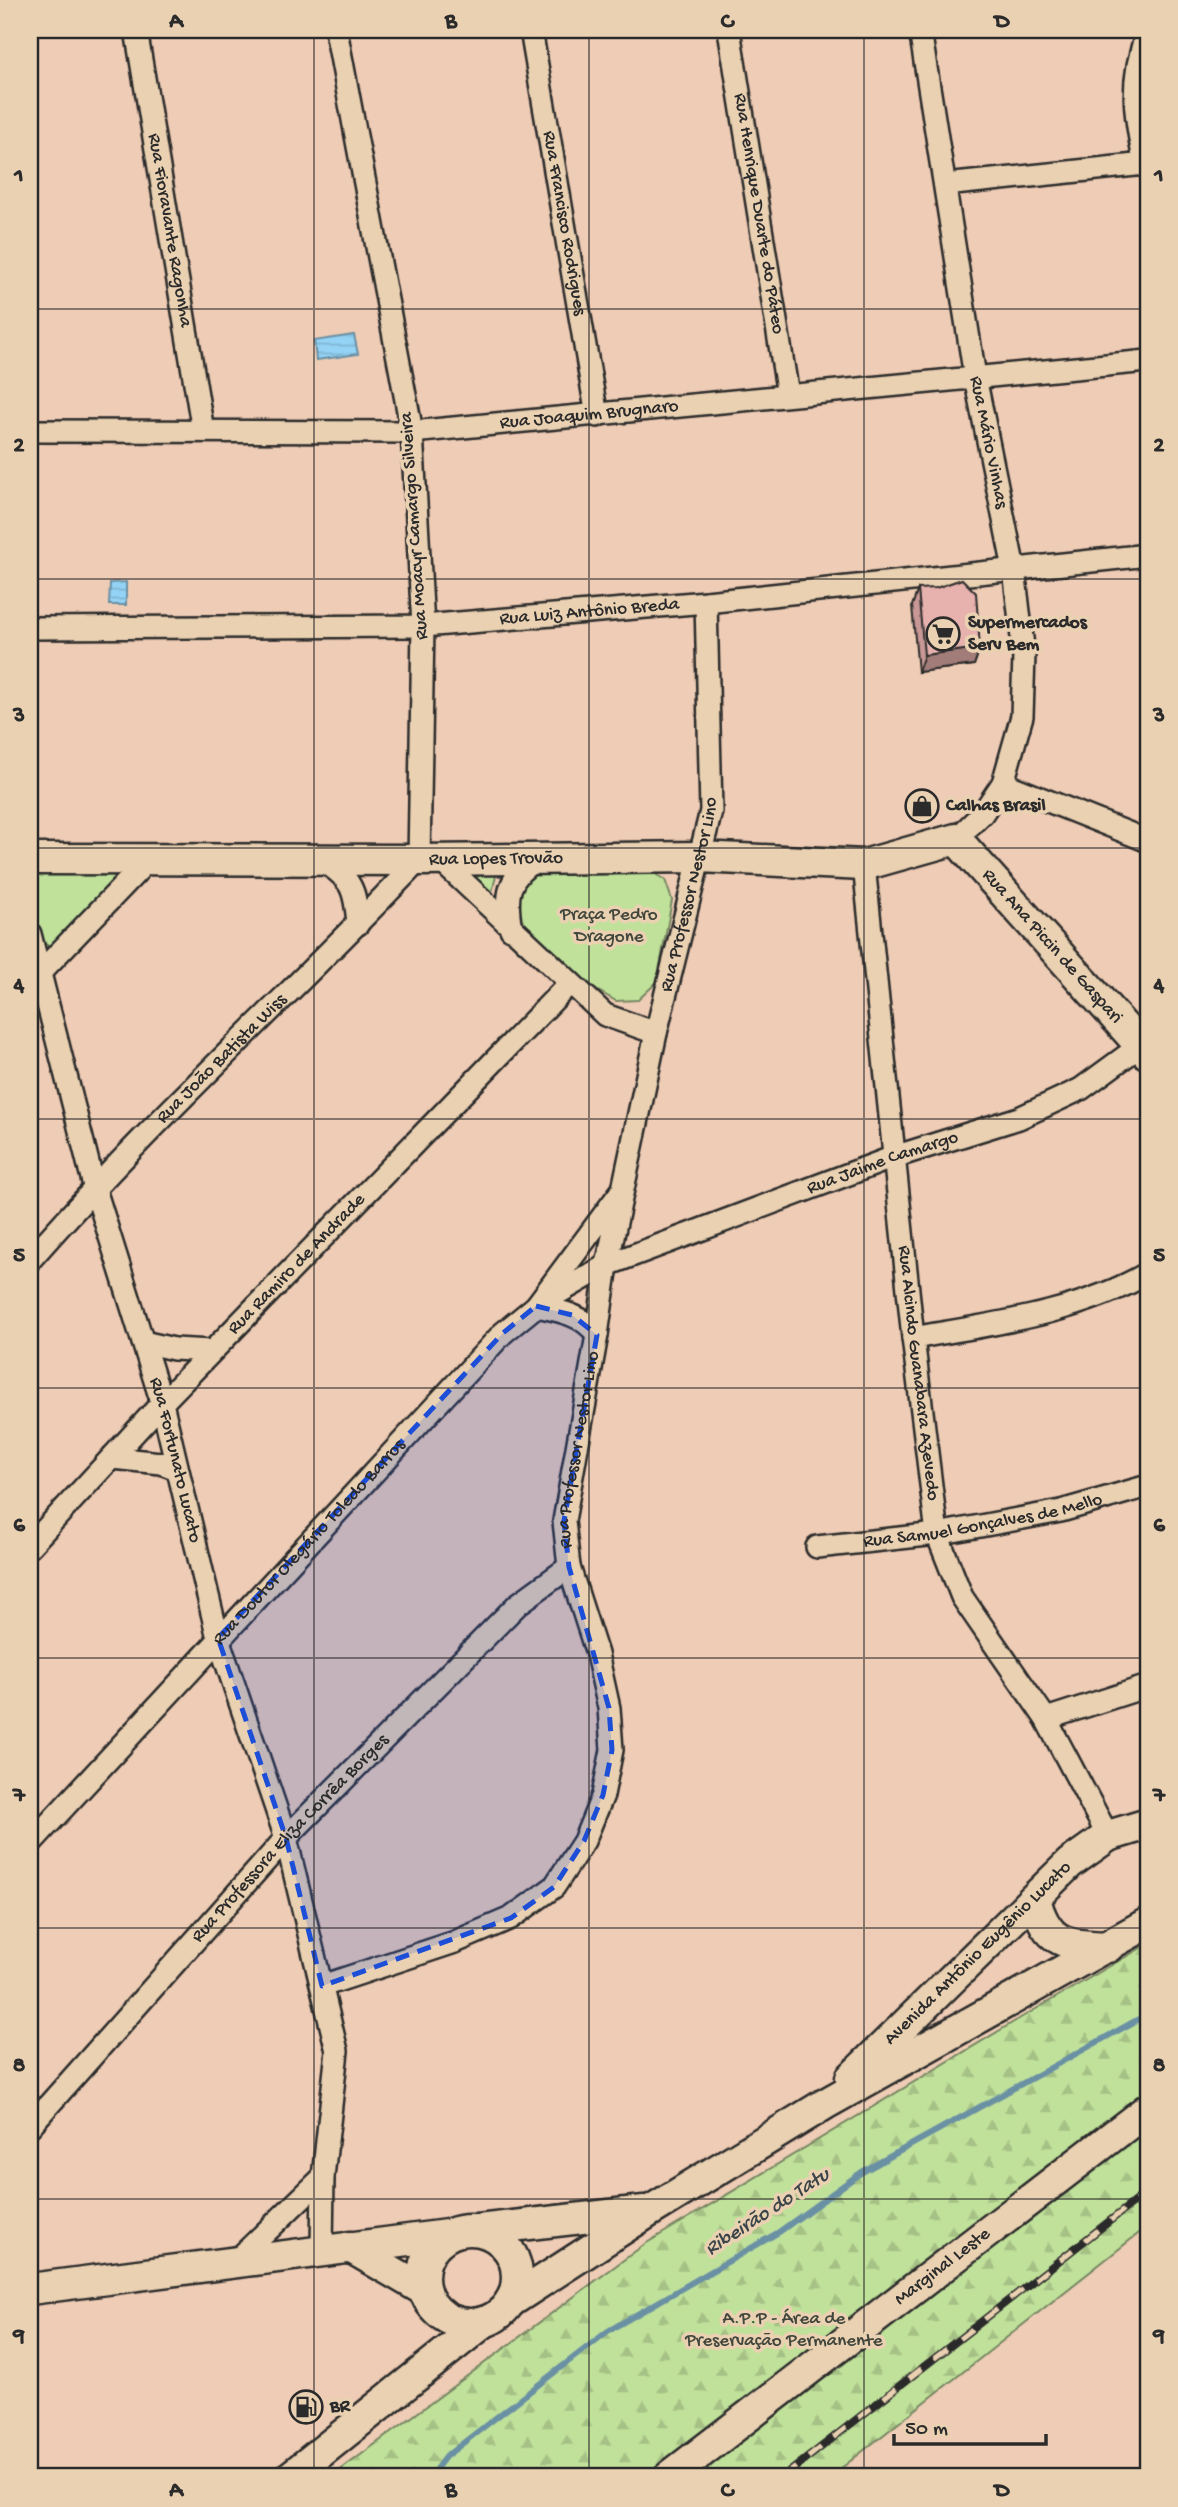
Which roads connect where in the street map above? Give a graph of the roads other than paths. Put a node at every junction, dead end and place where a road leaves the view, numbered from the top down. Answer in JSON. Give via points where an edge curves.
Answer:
{"nodes":[{"id":1,"x":136,"y":30,"type":"edge"},
{"id":2,"x":336,"y":30,"type":"edge"},
{"id":3,"x":531,"y":30,"type":"edge"},
{"id":4,"x":729,"y":30,"type":"edge"},
{"id":5,"x":920,"y":30,"type":"edge"},
{"id":6,"x":1148,"y":30,"type":"edge"},
{"id":7,"x":1147,"y":166,"type":"edge"},
{"id":8,"x":945,"y":185,"type":"junction"},
{"id":9,"x":1148,"y":361,"type":"edge"},
{"id":10,"x":975,"y":377,"type":"junction"},
{"id":11,"x":788,"y":396,"type":"junction"},
{"id":12,"x":597,"y":416,"type":"junction"},
{"id":13,"x":30,"y":431,"type":"edge"},
{"id":14,"x":203,"y":431,"type":"junction"},
{"id":15,"x":412,"y":432,"type":"junction"},
{"id":16,"x":1148,"y":555,"type":"edge"},
{"id":17,"x":1014,"y":569,"type":"junction"},
{"id":18,"x":706,"y":602,"type":"junction"},
{"id":19,"x":423,"y":626,"type":"junction"},
{"id":20,"x":30,"y":628,"type":"edge"},
{"id":21,"x":1003,"y":783,"type":"junction"},
{"id":22,"x":956,"y":839,"type":"junction"},
{"id":23,"x":1148,"y":841,"type":"edge"},
{"id":24,"x":700,"y":858,"type":"junction"},
{"id":25,"x":30,"y":859,"type":"edge"},
{"id":26,"x":149,"y":859,"type":"junction"},
{"id":27,"x":537,"y":859,"type":"junction"},
{"id":28,"x":322,"y":860,"type":"junction"},
{"id":29,"x":429,"y":860,"type":"junction"},
{"id":30,"x":864,"y":864,"type":"junction"},
{"id":31,"x":358,"y":924,"type":"junction"},
{"id":32,"x":512,"y":929,"type":"junction"},
{"id":33,"x":30,"y":934,"type":"edge"},
{"id":34,"x":35,"y":979,"type":"edge"},
{"id":35,"x":569,"y":984,"type":"junction"},
{"id":36,"x":656,"y":1033,"type":"junction"},
{"id":37,"x":1146,"y":1047,"type":"edge"},
{"id":38,"x":894,"y":1157,"type":"junction"},
{"id":39,"x":94,"y":1186,"type":"junction"},
{"id":40,"x":623,"y":1188,"type":"junction"},
{"id":41,"x":30,"y":1260,"type":"edge"},
{"id":42,"x":607,"y":1265,"type":"junction"},
{"id":43,"x":1148,"y":1273,"type":"edge"},
{"id":44,"x":536,"y":1306,"type":"junction"},
{"id":45,"x":597,"y":1335,"type":"junction"},
{"id":46,"x":913,"y":1338,"type":"junction"},
{"id":47,"x":142,"y":1342,"type":"junction"},
{"id":48,"x":211,"y":1352,"type":"junction"},
{"id":49,"x":162,"y":1403,"type":"junction"},
{"id":50,"x":112,"y":1458,"type":"junction"},
{"id":51,"x":177,"y":1469,"type":"junction"},
{"id":52,"x":1148,"y":1486,"type":"edge"},
{"id":53,"x":937,"y":1534,"type":"junction"},
{"id":54,"x":30,"y":1546,"type":"edge"},
{"id":55,"x":817,"y":1547,"type":"dead end"},
{"id":56,"x":569,"y":1567,"type":"junction"},
{"id":57,"x":218,"y":1638,"type":"junction"},
{"id":58,"x":1148,"y":1686,"type":"edge"},
{"id":59,"x":1046,"y":1719,"type":"junction"},
{"id":60,"x":1148,"y":1824,"type":"edge"},
{"id":61,"x":1108,"y":1836,"type":"junction"},
{"id":62,"x":286,"y":1838,"type":"junction"},
{"id":63,"x":30,"y":1844,"type":"edge"},
{"id":64,"x":1035,"y":1899,"type":"junction"},
{"id":65,"x":1148,"y":1923,"type":"edge"},
{"id":66,"x":1108,"y":1947,"type":"junction"},
{"id":67,"x":322,"y":1986,"type":"junction"},
{"id":68,"x":825,"y":2104,"type":"junction"},
{"id":69,"x":1148,"y":2109,"type":"edge"},
{"id":70,"x":30,"y":2126,"type":"edge"},
{"id":71,"x":323,"y":2177,"type":"junction"},
{"id":72,"x":650,"y":2211,"type":"junction"},
{"id":73,"x":478,"y":2230,"type":"junction"},
{"id":74,"x":447,"y":2235,"type":"junction"},
{"id":75,"x":336,"y":2248,"type":"junction"},
{"id":76,"x":236,"y":2261,"type":"junction"},
{"id":77,"x":30,"y":2289,"type":"edge"},
{"id":78,"x":424,"y":2290,"type":"junction"},
{"id":79,"x":510,"y":2302,"type":"junction"},
{"id":80,"x":441,"y":2314,"type":"junction"},
{"id":81,"x":484,"y":2322,"type":"junction"},
{"id":82,"x":411,"y":2379,"type":"junction"},
{"id":83,"x":290,"y":2477,"type":"edge"},
{"id":84,"x":669,"y":2477,"type":"edge"}],
"edges":[{"from":1,"to":14,"type":"street","name":"Rua Fioravante Ragonha"},
{"from":2,"to":15,"type":"street","name":"Rua Moacyr Camargo Silveira"},
{"from":3,"to":12,"type":"street","name":"Rua Francisco Rodrigues"},
{"from":4,"to":11,"type":"street","name":"Rua Henrique Duarte do Páteo"},
{"from":5,"to":8,"type":"street","name":"Rua Mário Vinhas"},
{"from":6,"to":7,"type":"street","via":[[1137,58],[1135,118]]},
{"from":7,"to":8,"type":"street"},
{"from":8,"to":10,"type":"street","name":"Rua Mário Vinhas"},
{"from":9,"to":10,"type":"street","name":"Rua Joaquim Brugnaro"},
{"from":10,"to":11,"type":"street","name":"Rua Joaquim Brugnaro"},
{"from":10,"to":17,"type":"street","name":"Rua Mário Vinhas"},
{"from":11,"to":12,"type":"street","name":"Rua Joaquim Brugnaro"},
{"from":12,"to":15,"type":"street","name":"Rua Joaquim Brugnaro"},
{"from":13,"to":14,"type":"street","name":"Rua Joaquim Brugnaro"},
{"from":14,"to":15,"type":"street","name":"Rua Joaquim Brugnaro"},
{"from":15,"to":19,"type":"street","name":"Rua Moacyr Camargo Silveira"},
{"from":16,"to":17,"type":"street","name":"Rua Luiz Antônio Breda"},
{"from":17,"to":18,"type":"street","name":"Rua Luiz Antônio Breda"},
{"from":17,"to":21,"type":"street","name":"Rua Mário Vinhas","via":[[1024,655],[1022,716]]},
{"from":18,"to":19,"type":"street","name":"Rua Luiz Antônio Breda"},
{"from":18,"to":24,"type":"street","name":"Rua Professor Nestor Lino","via":[[711,811]]},
{"from":19,"to":20,"type":"street","name":"Rua Luiz Antônio Breda"},
{"from":19,"to":29,"type":"street","name":"Rua Moacyr Camargo Silveira"},
{"from":21,"to":22,"type":"street","name":"Rua Mário Vinhas","via":[[982,814]]},
{"from":21,"to":23,"type":"street"},
{"from":22,"to":30,"type":"main road","name":"Rua Lopes Trovão"},
{"from":22,"to":37,"type":"main road","name":"Rua Ana Piccin de Gaspari"},
{"from":24,"to":27,"type":"main road","name":"Rua Lopes Trovão"},
{"from":24,"to":30,"type":"main road","name":"Rua Lopes Trovão"},
{"from":24,"to":36,"type":"street","name":"Rua Professor Nestor Lino"},
{"from":25,"to":26,"type":"main road","name":"Rua Lopes Trovão"},
{"from":26,"to":28,"type":"main road","name":"Rua Lopes Trovão"},
{"from":26,"to":34,"type":"street"},
{"from":27,"to":29,"type":"main road","name":"Rua Lopes Trovão"},
{"from":27,"to":32,"type":"street","via":[[520,869],[511,886],[507,907]]},
{"from":28,"to":29,"type":"main road","name":"Rua Lopes Trovão"},
{"from":28,"to":31,"type":"street","via":[[344,875],[356,897]]},
{"from":29,"to":31,"type":"street","name":"Rua João Batista Wiss"},
{"from":29,"to":32,"type":"street"},
{"from":30,"to":38,"type":"street","name":"Rua Alcindo Guanabara Azevedo"},
{"from":31,"to":39,"type":"street","name":"Rua João Batista Wiss"},
{"from":32,"to":35,"type":"street"},
{"from":33,"to":34,"type":"street","name":"Rua Fortunato Lucato"},
{"from":34,"to":39,"type":"street","name":"Rua Fortunato Lucato"},
{"from":35,"to":36,"type":"street","via":[[605,1016]]},
{"from":35,"to":48,"type":"street","name":"Rua Ramiro de Andrade"},
{"from":36,"to":40,"type":"street","name":"Rua Professor Nestor Lino"},
{"from":37,"to":38,"type":"street","name":"Rua Jaime Camargo","via":[[1081,1089],[1019,1118]]},
{"from":38,"to":42,"type":"street","name":"Rua Jaime Camargo"},
{"from":38,"to":46,"type":"street","name":"Rua Alcindo Guanabara Azevedo"},
{"from":39,"to":41,"type":"street","name":"Rua João Batista Wiss"},
{"from":39,"to":47,"type":"street","name":"Rua Fortunato Lucato"},
{"from":40,"to":42,"type":"street","name":"Rua Professor Nestor Lino"},
{"from":40,"to":44,"type":"street"},
{"from":42,"to":44,"type":"street","name":"Rua Doutor Olegário Toledo Barros"},
{"from":42,"to":45,"type":"street","name":"Rua Professor Nestor Lino"},
{"from":43,"to":46,"type":"street","via":[[1122,1289],[1026,1319]]},
{"from":44,"to":45,"type":"street","via":[[572,1315]]},
{"from":44,"to":57,"type":"street","name":"Rua Doutor Olegário Toledo Barros","via":[[503,1333]]},
{"from":45,"to":56,"type":"street","name":"Rua Professor Nestor Lino","via":[[564,1521]]},
{"from":46,"to":53,"type":"street","name":"Rua Alcindo Guanabara Azevedo"},
{"from":47,"to":48,"type":"street"},
{"from":47,"to":49,"type":"street","name":"Rua Fortunato Lucato"},
{"from":48,"to":49,"type":"street","name":"Rua Ramiro de Andrade"},
{"from":49,"to":50,"type":"street","name":"Rua Ramiro de Andrade"},
{"from":49,"to":51,"type":"street","name":"Rua Fortunato Lucato"},
{"from":50,"to":51,"type":"street"},
{"from":50,"to":54,"type":"street","name":"Rua Ramiro de Andrade"},
{"from":51,"to":57,"type":"street","name":"Rua Fortunato Lucato"},
{"from":52,"to":53,"type":"street","name":"Rua Samuel Gonçalves de Mello","via":[[1061,1511]]},
{"from":53,"to":55,"type":"street","name":"Rua Samuel Gonçalves de Mello"},
{"from":53,"to":59,"type":"street","name":"Rua Alcindo Guanabara Azevedo","via":[[962,1597]]},
{"from":56,"to":62,"type":"street","name":"Rua Professora Eliza Corrêa Borges","via":[[518,1604]]},
{"from":56,"to":67,"type":"street","name":"Rua Professor Nestor Lino","via":[[597,1654],[609,1708],[612,1750],[603,1795],[584,1841],[554,1887],[511,1918],[455,1942]]},
{"from":57,"to":62,"type":"street","name":"Rua Fortunato Lucato"},
{"from":57,"to":63,"type":"street","name":"Rua Doutor Olegário Toledo Barros"},
{"from":58,"to":59,"type":"street"},
{"from":59,"to":61,"type":"street","name":"Rua Alcindo Guanabara Azevedo"},
{"from":60,"to":61,"type":"main road","name":"Avenida Antônio Eugênio Lucato"},
{"from":61,"to":64,"type":"main road","name":"Avenida Antônio Eugênio Lucato","via":[[1070,1863]]},
{"from":62,"to":67,"type":"street","name":"Rua Fortunato Lucato"},
{"from":62,"to":70,"type":"street","name":"Rua Professora Eliza Corrêa Borges"},
{"from":64,"to":66,"type":"main road","via":[[1041,1920],[1063,1942]]},
{"from":64,"to":68,"type":"main road","name":"Avenida Antônio Eugênio Lucato"},
{"from":65,"to":66,"type":"main road","name":"Avenida Antônio Eugênio Lucato"},
{"from":66,"to":68,"type":"main road","name":"Avenida Antônio Eugênio Lucato"},
{"from":67,"to":71,"type":"street","via":[[337,2051]]},
{"from":68,"to":72,"type":"main road","name":"Avenida Antônio Eugênio Lucato"},
{"from":69,"to":84,"type":"main road","name":"Marginal Leste"},
{"from":71,"to":75,"type":"street"},
{"from":71,"to":76,"type":"street"},
{"from":72,"to":73,"type":"main road","name":"Avenida Antônio Eugênio Lucato"},
{"from":72,"to":79,"type":"main road","name":"Avenida Antônio Eugênio Lucato"},
{"from":73,"to":74,"type":"main road"},
{"from":73,"to":79,"type":"main road","via":[[493,2235],[513,2259],[516,2285]]},
{"from":74,"to":75,"type":"main road"},
{"from":74,"to":78,"type":"main road","via":[[426,2259]]},
{"from":75,"to":76,"type":"main road"},
{"from":75,"to":78,"type":"main road"},
{"from":76,"to":77,"type":"main road"},
{"from":78,"to":80,"type":"main road"},
{"from":79,"to":81,"type":"main road"},
{"from":80,"to":81,"type":"main road","via":[[469,2324]]},
{"from":80,"to":82,"type":"main road"},
{"from":81,"to":82,"type":"main road"},
{"from":82,"to":83,"type":"main road"}]}
